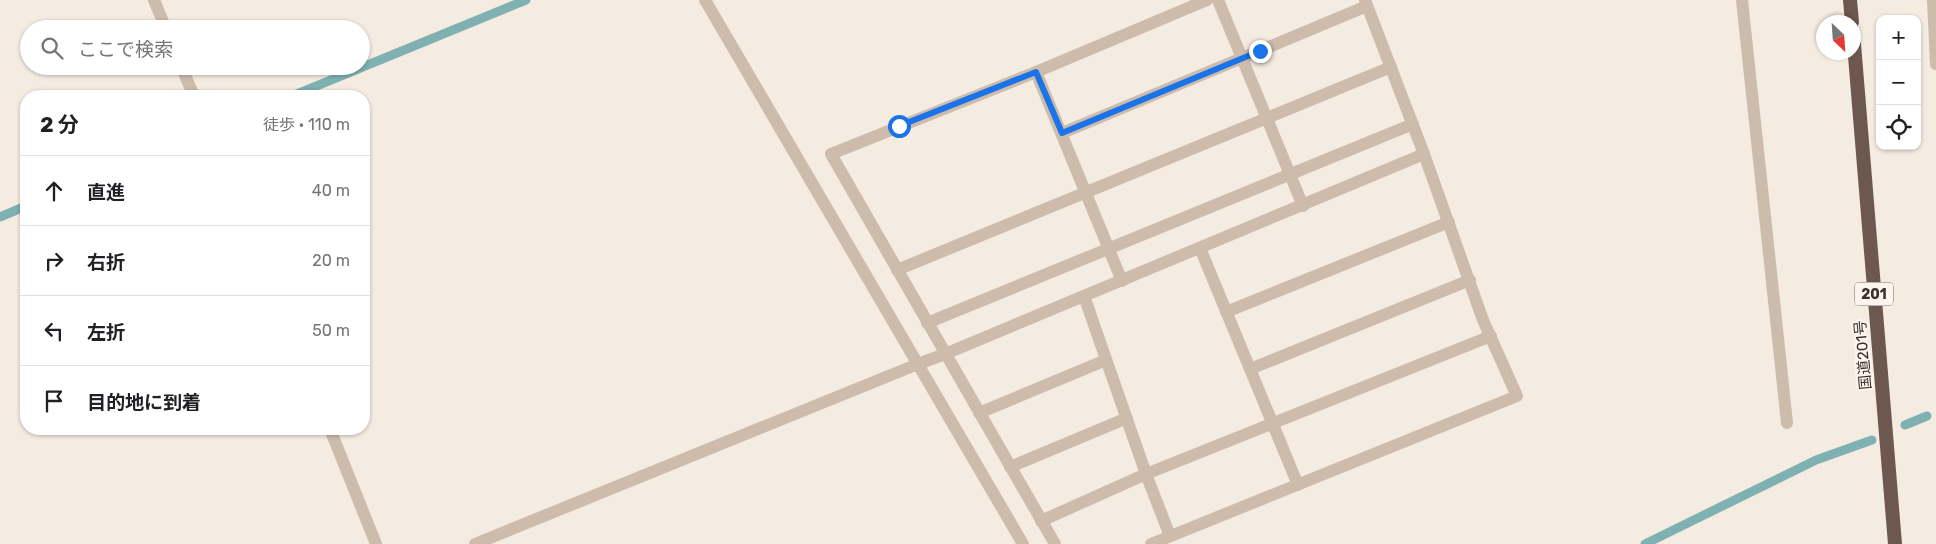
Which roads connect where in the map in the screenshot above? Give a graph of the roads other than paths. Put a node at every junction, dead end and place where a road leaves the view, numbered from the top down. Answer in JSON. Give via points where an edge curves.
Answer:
{"nodes":[{"id":1,"x":154,"y":0,"type":"edge"},
{"id":2,"x":705,"y":0,"type":"edge"},
{"id":3,"x":1208,"y":0,"type":"edge"},
{"id":4,"x":1218,"y":0,"type":"edge"},
{"id":5,"x":1742,"y":0,"type":"edge"},
{"id":6,"x":1850,"y":0,"type":"edge"},
{"id":7,"x":1933,"y":0,"type":"edge"},
{"id":8,"x":1366,"y":3,"type":"edge"},
{"id":9,"x":1851,"y":15,"type":"edge"},
{"id":10,"x":162,"y":20,"type":"edge"},
{"id":11,"x":1242,"y":58,"type":"junction"},
{"id":12,"x":1855,"y":60,"type":"edge"},
{"id":13,"x":1936,"y":64,"type":"edge"},
{"id":14,"x":1391,"y":67,"type":"junction"},
{"id":15,"x":1036,"y":72,"type":"junction"},
{"id":16,"x":185,"y":75,"type":"edge"},
{"id":17,"x":191,"y":90,"type":"edge"},
{"id":18,"x":1266,"y":118,"type":"junction"},
{"id":19,"x":1413,"y":124,"type":"junction"},
{"id":20,"x":1062,"y":133,"type":"junction"},
{"id":21,"x":1424,"y":154,"type":"junction"},
{"id":22,"x":1289,"y":174,"type":"junction"},
{"id":23,"x":1085,"y":192,"type":"junction"},
{"id":24,"x":1303,"y":206,"type":"junction"},
{"id":25,"x":1449,"y":222,"type":"junction"},
{"id":26,"x":1200,"y":248,"type":"junction"},
{"id":27,"x":1108,"y":249,"type":"junction"},
{"id":28,"x":897,"y":270,"type":"junction"},
{"id":29,"x":1470,"y":280,"type":"junction"},
{"id":30,"x":1122,"y":281,"type":"junction"},
{"id":31,"x":1084,"y":296,"type":"junction"},
{"id":32,"x":1226,"y":312,"type":"junction"},
{"id":33,"x":927,"y":323,"type":"junction"},
{"id":34,"x":1491,"y":336,"type":"junction"},
{"id":35,"x":945,"y":354,"type":"junction"},
{"id":36,"x":1106,"y":360,"type":"junction"},
{"id":37,"x":918,"y":364,"type":"junction"},
{"id":38,"x":1250,"y":369,"type":"junction"},
{"id":39,"x":979,"y":412,"type":"junction"},
{"id":40,"x":1127,"y":418,"type":"junction"},
{"id":41,"x":1787,"y":423,"type":"dead end"},
{"id":42,"x":1272,"y":424,"type":"junction"},
{"id":43,"x":332,"y":435,"type":"edge"},
{"id":44,"x":1010,"y":467,"type":"junction"},
{"id":45,"x":1146,"y":474,"type":"junction"},
{"id":46,"x":1298,"y":485,"type":"junction"},
{"id":47,"x":1041,"y":521,"type":"junction"},
{"id":48,"x":1170,"y":536,"type":"junction"},
{"id":49,"x":376,"y":544,"type":"edge"},
{"id":50,"x":475,"y":544,"type":"edge"},
{"id":51,"x":1023,"y":544,"type":"edge"},
{"id":52,"x":1055,"y":544,"type":"edge"},
{"id":53,"x":1151,"y":544,"type":"edge"},
{"id":54,"x":1895,"y":544,"type":"edge"}],
"edges":[{"from":1,"to":10,"type":"street"},
{"from":2,"to":37,"type":"street"},
{"from":3,"to":15,"type":"street"},
{"from":4,"to":11,"type":"street"},
{"from":5,"to":41,"type":"street"},
{"from":6,"to":9,"type":"highway"},
{"from":7,"to":13,"type":"street"},
{"from":8,"to":11,"type":"street"},
{"from":8,"to":14,"type":"street"},
{"from":11,"to":18,"type":"street"},
{"from":11,"to":20,"type":"street"},
{"from":12,"to":54,"type":"highway","name":"国道201号","number":"201"},
{"from":14,"to":18,"type":"street"},
{"from":14,"to":19,"type":"street"},
{"from":15,"to":20,"type":"street"},
{"from":15,"to":28,"type":"street","via":[[831,154]]},
{"from":16,"to":17,"type":"street"},
{"from":18,"to":22,"type":"street"},
{"from":18,"to":23,"type":"street"},
{"from":19,"to":21,"type":"street"},
{"from":19,"to":22,"type":"street"},
{"from":20,"to":23,"type":"street"},
{"from":21,"to":24,"type":"street"},
{"from":21,"to":25,"type":"street"},
{"from":22,"to":24,"type":"street"},
{"from":22,"to":27,"type":"street"},
{"from":23,"to":27,"type":"street"},
{"from":23,"to":28,"type":"street"},
{"from":24,"to":26,"type":"street"},
{"from":25,"to":29,"type":"street"},
{"from":25,"to":32,"type":"street"},
{"from":26,"to":30,"type":"street"},
{"from":26,"to":32,"type":"street"},
{"from":27,"to":30,"type":"street"},
{"from":27,"to":33,"type":"street"},
{"from":28,"to":33,"type":"street"},
{"from":29,"to":34,"type":"street"},
{"from":29,"to":38,"type":"street"},
{"from":30,"to":31,"type":"street"},
{"from":31,"to":35,"type":"street"},
{"from":31,"to":36,"type":"street"},
{"from":32,"to":38,"type":"street"},
{"from":33,"to":35,"type":"street"},
{"from":34,"to":42,"type":"street"},
{"from":34,"to":46,"type":"street","via":[[1517,396]]},
{"from":35,"to":37,"type":"street"},
{"from":35,"to":39,"type":"street"},
{"from":36,"to":39,"type":"street"},
{"from":36,"to":40,"type":"street"},
{"from":37,"to":50,"type":"street"},
{"from":37,"to":51,"type":"street"},
{"from":38,"to":42,"type":"street"},
{"from":39,"to":44,"type":"street"},
{"from":40,"to":44,"type":"street"},
{"from":40,"to":45,"type":"street"},
{"from":42,"to":45,"type":"street"},
{"from":42,"to":46,"type":"street"},
{"from":43,"to":49,"type":"street"},
{"from":44,"to":47,"type":"street"},
{"from":45,"to":47,"type":"street"},
{"from":45,"to":48,"type":"street"},
{"from":46,"to":48,"type":"street"},
{"from":47,"to":52,"type":"street"},
{"from":48,"to":53,"type":"street"}]}
